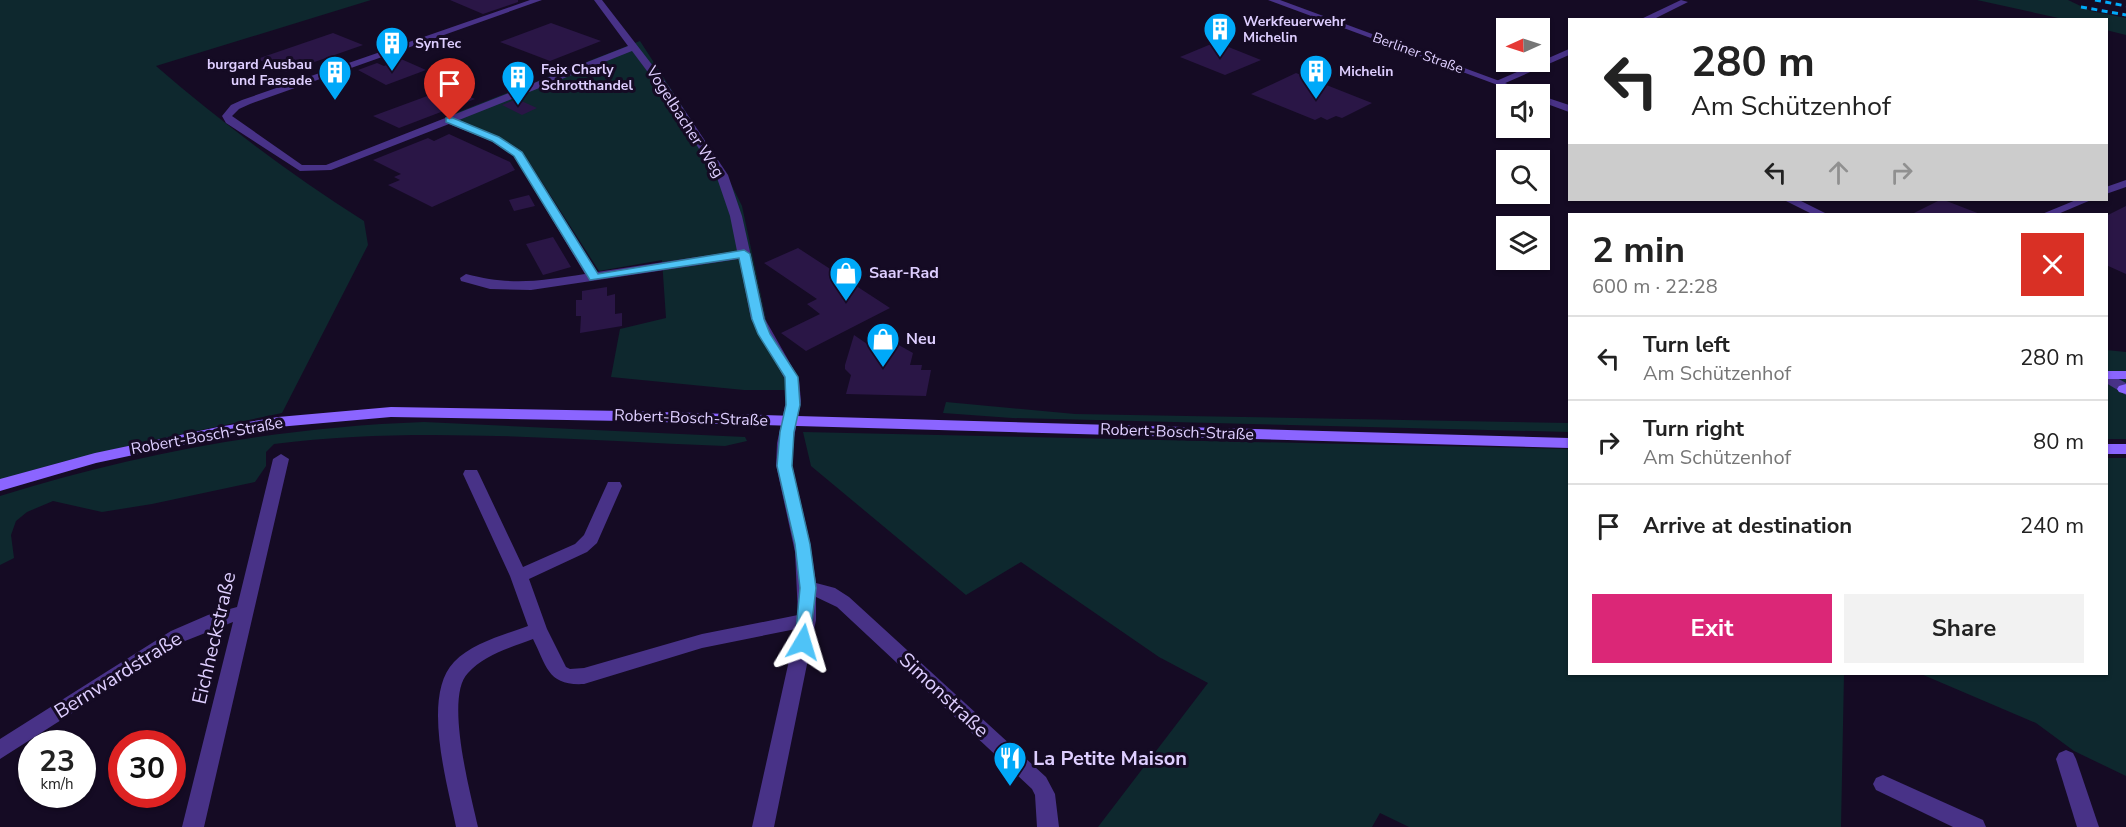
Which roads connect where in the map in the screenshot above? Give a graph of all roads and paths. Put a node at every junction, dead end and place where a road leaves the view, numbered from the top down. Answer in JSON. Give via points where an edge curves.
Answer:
{"nodes":[{"id":1,"x":538,"y":0,"type":"edge"},
{"id":2,"x":598,"y":0,"type":"edge"},
{"id":3,"x":1272,"y":0,"type":"edge"},
{"id":4,"x":1684,"y":2,"type":"dead end"},
{"id":5,"x":1648,"y":18,"type":"edge"},
{"id":6,"x":635,"y":47,"type":"junction"},
{"id":7,"x":1568,"y":52,"type":"edge"},
{"id":8,"x":1498,"y":82,"type":"junction"},
{"id":9,"x":1503,"y":84,"type":"edge"},
{"id":10,"x":1550,"y":102,"type":"edge"},
{"id":11,"x":1568,"y":109,"type":"edge"},
{"id":12,"x":450,"y":120,"type":"junction"},
{"id":13,"x":2126,"y":183,"type":"edge"},
{"id":14,"x":2108,"y":190,"type":"edge"},
{"id":15,"x":1792,"y":201,"type":"edge"},
{"id":16,"x":2082,"y":201,"type":"edge"},
{"id":17,"x":1819,"y":213,"type":"edge"},
{"id":18,"x":2051,"y":213,"type":"edge"},
{"id":19,"x":744,"y":254,"type":"junction"},
{"id":20,"x":466,"y":278,"type":"dead end"},
{"id":21,"x":594,"y":278,"type":"junction"},
{"id":22,"x":2108,"y":376,"type":"edge"},
{"id":23,"x":2126,"y":385,"type":"edge"},
{"id":24,"x":791,"y":421,"type":"junction"},
{"id":25,"x":1568,"y":443,"type":"edge"},
{"id":26,"x":2108,"y":449,"type":"edge"},
{"id":27,"x":2126,"y":449,"type":"edge"},
{"id":28,"x":281,"y":459,"type":"dead end"},
{"id":29,"x":471,"y":474,"type":"dead end"},
{"id":30,"x":0,"y":485,"type":"edge"},
{"id":31,"x":614,"y":486,"type":"dead end"},
{"id":32,"x":519,"y":576,"type":"junction"},
{"id":33,"x":808,"y":588,"type":"junction"},
{"id":34,"x":242,"y":613,"type":"junction"},
{"id":35,"x":807,"y":620,"type":"junction"},
{"id":36,"x":538,"y":629,"type":"junction"},
{"id":37,"x":0,"y":750,"type":"edge"},
{"id":38,"x":2067,"y":759,"type":"dead end"},
{"id":39,"x":1883,"y":784,"type":"dead end"},
{"id":40,"x":193,"y":827,"type":"edge"},
{"id":41,"x":467,"y":827,"type":"edge"},
{"id":42,"x":763,"y":827,"type":"edge"},
{"id":43,"x":1048,"y":827,"type":"edge"},
{"id":44,"x":1975,"y":827,"type":"edge"},
{"id":45,"x":2088,"y":827,"type":"edge"}],
"edges":[{"from":1,"to":12,"type":"street","via":[[246,102],[226,116],[292,163],[312,169],[337,165]]},
{"from":2,"to":6,"type":"street","name":"Vogelbacher Weg"},
{"from":3,"to":8,"type":"street","name":"Berliner Straße"},
{"from":4,"to":5,"type":"street"},
{"from":6,"to":12,"type":"street"},
{"from":6,"to":19,"type":"street","name":"Vogelbacher Weg","via":[[722,175]]},
{"from":7,"to":8,"type":"street"},
{"from":8,"to":9,"type":"street","name":"Berliner Straße"},
{"from":10,"to":11,"type":"street"},
{"from":12,"to":21,"type":"street","via":[[495,139],[518,154]]},
{"from":13,"to":14,"type":"street"},
{"from":15,"to":17,"type":"street"},
{"from":16,"to":18,"type":"street"},
{"from":19,"to":21,"type":"street"},
{"from":19,"to":24,"type":"street","name":"Vogelbacher Weg","via":[[758,319],[792,377]]},
{"from":20,"to":21,"type":"street","via":[[510,286]]},
{"from":22,"to":23,"type":"street"},
{"from":24,"to":25,"type":"main road","name":"Robert-Bosch-Straße"},
{"from":24,"to":30,"type":"main road","name":"Robert-Bosch-Straße","via":[[446,412],[339,416],[151,445]]},
{"from":24,"to":33,"type":"street","name":"Vogelbacher Weg","via":[[784,466]]},
{"from":26,"to":27,"type":"main road"},
{"from":28,"to":34,"type":"street","name":"Eichheckstraße"},
{"from":29,"to":32,"type":"street"},
{"from":31,"to":32,"type":"street","via":[[591,539],[581,548]]},
{"from":32,"to":36,"type":"street"},
{"from":33,"to":35,"type":"street","name":"Vogelbacher Weg"},
{"from":33,"to":43,"type":"street","name":"Simonstraße","via":[[829,593],[843,602],[1039,783],[1046,794]]},
{"from":34,"to":37,"type":"street","name":"Bernwardstraße","via":[[178,636]]},
{"from":34,"to":40,"type":"street","name":"Eichheckstraße"},
{"from":35,"to":36,"type":"street","via":[[712,639],[584,676],[568,677],[559,672]]},
{"from":35,"to":42,"type":"street","name":"Vogelbacher Weg"},
{"from":36,"to":41,"type":"street","via":[[469,660],[457,670],[449,688],[447,705]]},
{"from":38,"to":45,"type":"street"},
{"from":39,"to":44,"type":"street"}]}
